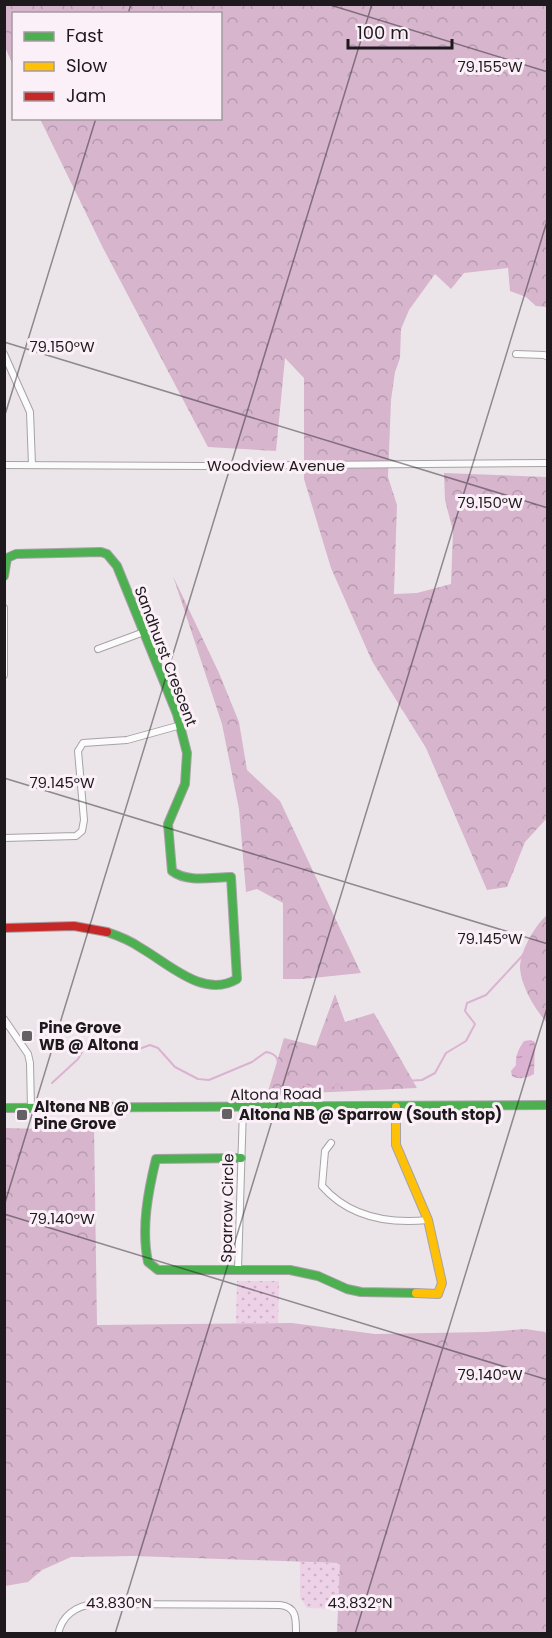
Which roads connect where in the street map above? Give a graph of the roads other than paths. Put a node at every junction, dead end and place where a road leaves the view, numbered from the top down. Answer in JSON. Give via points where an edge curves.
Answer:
{"nodes":[{"id":1,"x":4,"y":354,"type":"edge"},
{"id":2,"x":516,"y":354,"type":"dead end"},
{"id":3,"x":548,"y":357,"type":"edge"},
{"id":4,"x":548,"y":463,"type":"edge"},
{"id":5,"x":4,"y":465,"type":"edge"},
{"id":6,"x":32,"y":465,"type":"junction"},
{"id":7,"x":4,"y":576,"type":"edge"},
{"id":8,"x":4,"y":608,"type":"edge"},
{"id":9,"x":144,"y":632,"type":"junction"},
{"id":10,"x":98,"y":649,"type":"dead end"},
{"id":11,"x":4,"y":675,"type":"edge"},
{"id":12,"x":181,"y":725,"type":"junction"},
{"id":13,"x":4,"y":838,"type":"edge"},
{"id":14,"x":4,"y":928,"type":"edge"},
{"id":15,"x":4,"y":1019,"type":"edge"},
{"id":16,"x":548,"y":1105,"type":"edge"},
{"id":17,"x":396,"y":1107,"type":"junction"},
{"id":18,"x":4,"y":1108,"type":"edge"},
{"id":19,"x":31,"y":1108,"type":"junction"},
{"id":20,"x":243,"y":1108,"type":"junction"},
{"id":21,"x":331,"y":1143,"type":"dead end"},
{"id":22,"x":241,"y":1158,"type":"junction"},
{"id":23,"x":428,"y":1220,"type":"junction"},
{"id":24,"x":238,"y":1269,"type":"junction"},
{"id":25,"x":58,"y":1634,"type":"edge"},
{"id":26,"x":296,"y":1634,"type":"edge"}],
"edges":[{"from":1,"to":6,"type":"street","via":[[30,412]]},
{"from":2,"to":3,"type":"street"},
{"from":4,"to":6,"type":"street","name":"Woodview Avenue"},
{"from":5,"to":6,"type":"street","name":"Woodview Avenue"},
{"from":7,"to":9,"type":"street","name":"Sandhurst Crescent","via":[[8,558],[16,554],[107,554],[117,566]]},
{"from":8,"to":11,"type":"street"},
{"from":9,"to":10,"type":"street"},
{"from":9,"to":12,"type":"street","name":"Sandhurst Crescent"},
{"from":12,"to":13,"type":"street","via":[[127,740],[83,743],[78,752],[82,831],[76,836]]},
{"from":12,"to":14,"type":"street","name":"Sandhurst Crescent","via":[[187,769],[185,784],[168,824],[170,863],[177,874],[231,877],[237,979],[211,985],[191,979],[139,946],[99,929]]},
{"from":15,"to":19,"type":"street","via":[[28,1054]]},
{"from":16,"to":17,"type":"street","name":"Altona Road"},
{"from":17,"to":20,"type":"street","name":"Altona Road"},
{"from":17,"to":23,"type":"street","name":"Sparrow Circle","via":[[396,1145]]},
{"from":18,"to":19,"type":"street","name":"Altona Road"},
{"from":19,"to":20,"type":"street","name":"Altona Road"},
{"from":20,"to":22,"type":"street","name":"Sparrow Circle"},
{"from":21,"to":23,"type":"street","via":[[325,1151],[322,1186],[333,1198],[384,1221]]},
{"from":22,"to":24,"type":"street","name":"Sparrow Circle"},
{"from":22,"to":24,"type":"street","via":[[156,1159],[147,1196],[146,1252],[152,1267]]},
{"from":23,"to":24,"type":"street","name":"Sparrow Circle","via":[[442,1283],[438,1294],[361,1292],[304,1272]]},
{"from":25,"to":26,"type":"street","via":[[72,1611],[93,1604],[287,1606],[296,1616]]}]}
